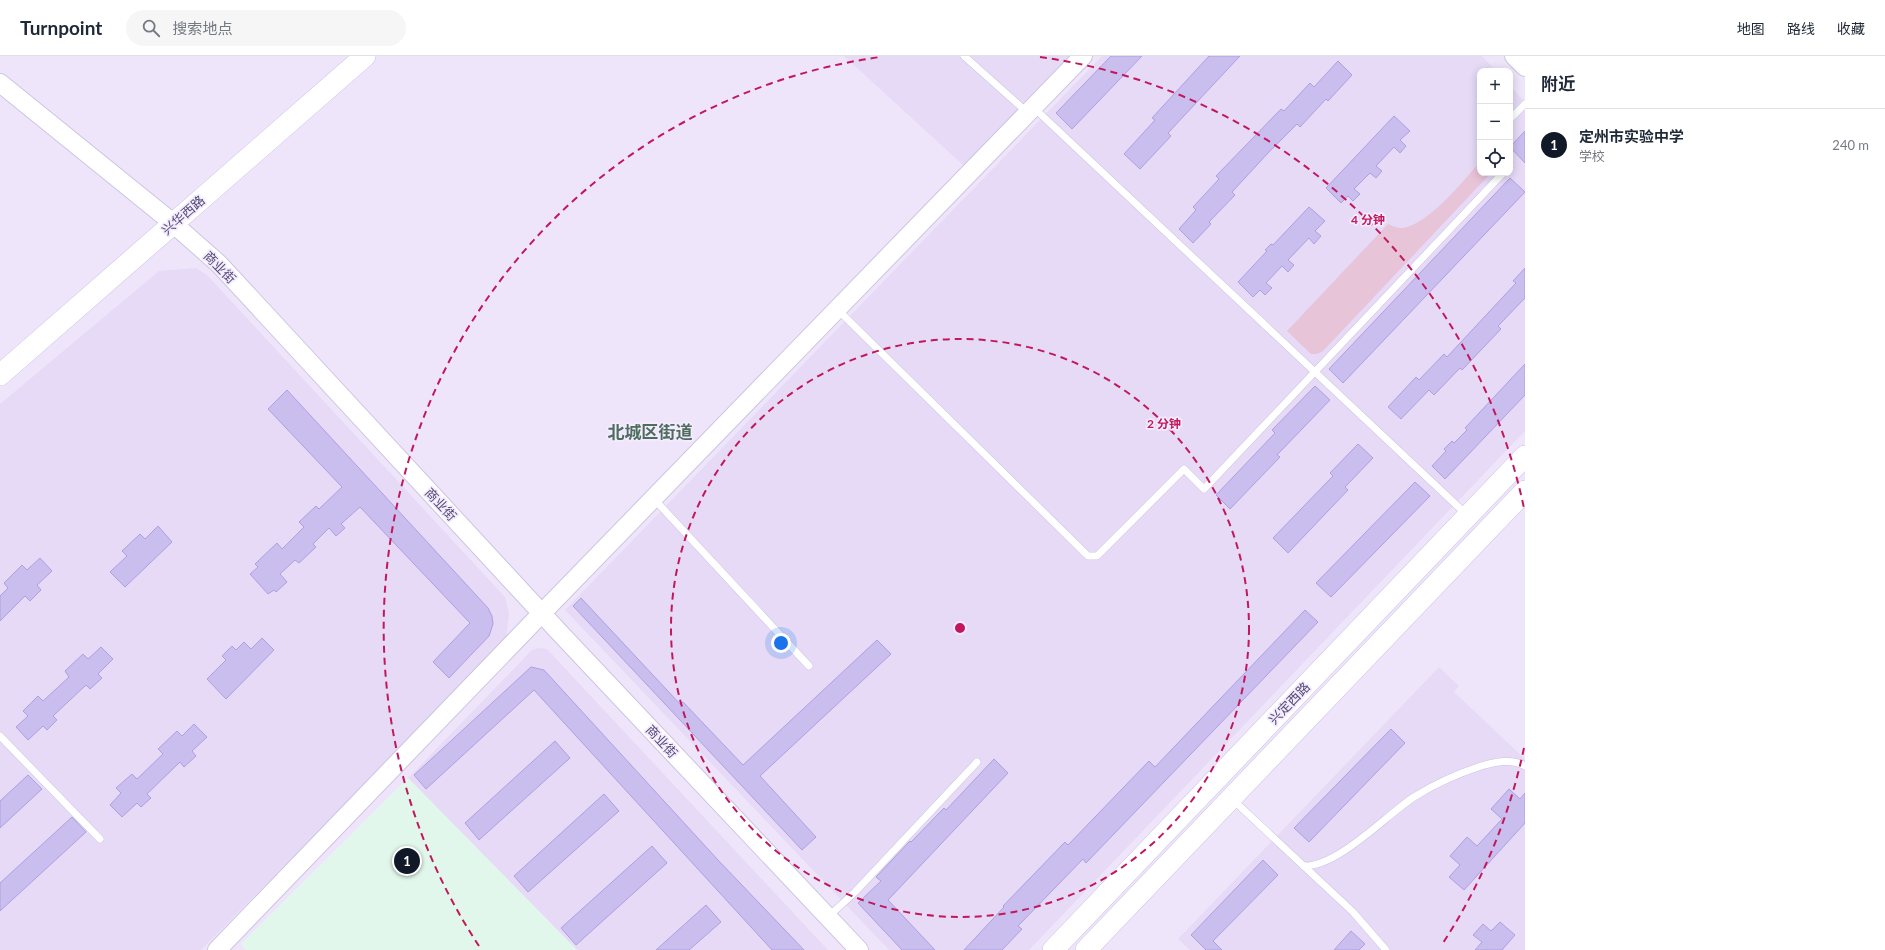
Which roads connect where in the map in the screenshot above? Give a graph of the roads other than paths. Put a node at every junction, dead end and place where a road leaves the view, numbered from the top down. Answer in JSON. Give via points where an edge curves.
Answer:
{"nodes":[{"id":1,"x":365,"y":56,"type":"edge"},
{"id":2,"x":964,"y":56,"type":"edge"},
{"id":3,"x":1083,"y":56,"type":"edge"},
{"id":4,"x":1514,"y":56,"type":"edge"},
{"id":5,"x":1525,"y":67,"type":"edge"},
{"id":6,"x":0,"y":83,"type":"edge"},
{"id":7,"x":1525,"y":104,"type":"edge"},
{"id":8,"x":1031,"y":110,"type":"junction"},
{"id":9,"x":1513,"y":116,"type":"edge"},
{"id":10,"x":1500,"y":176,"type":"edge"},
{"id":11,"x":174,"y":223,"type":"junction"},
{"id":12,"x":837,"y":309,"type":"junction"},
{"id":13,"x":1315,"y":372,"type":"junction"},
{"id":14,"x":0,"y":375,"type":"edge"},
{"id":15,"x":1525,"y":456,"type":"edge"},
{"id":16,"x":1525,"y":491,"type":"edge"},
{"id":17,"x":653,"y":498,"type":"junction"},
{"id":18,"x":1468,"y":516,"type":"junction"},
{"id":19,"x":542,"y":613,"type":"junction"},
{"id":20,"x":809,"y":666,"type":"dead end"},
{"id":21,"x":0,"y":736,"type":"edge"},
{"id":22,"x":977,"y":762,"type":"dead end"},
{"id":23,"x":1525,"y":766,"type":"edge"},
{"id":24,"x":1232,"y":798,"type":"junction"},
{"id":25,"x":100,"y":840,"type":"dead end"},
{"id":26,"x":1304,"y":866,"type":"junction"},
{"id":27,"x":828,"y":917,"type":"junction"},
{"id":28,"x":217,"y":950,"type":"edge"},
{"id":29,"x":859,"y":950,"type":"edge"},
{"id":30,"x":1053,"y":950,"type":"edge"},
{"id":31,"x":1086,"y":950,"type":"edge"},
{"id":32,"x":1386,"y":950,"type":"edge"}],
"edges":[{"from":1,"to":11,"type":"main road","name":"兴华西路"},
{"from":2,"to":8,"type":"lane"},
{"from":3,"to":8,"type":"street"},
{"from":4,"to":5,"type":"street"},
{"from":6,"to":11,"type":"street","name":"商业街"},
{"from":7,"to":9,"type":"lane"},
{"from":8,"to":12,"type":"street"},
{"from":8,"to":13,"type":"lane"},
{"from":10,"to":13,"type":"lane"},
{"from":11,"to":14,"type":"main road","name":"兴华西路"},
{"from":11,"to":19,"type":"street","name":"商业街","via":[[219,264]]},
{"from":12,"to":13,"type":"lane","via":[[1088,556],[1097,556],[1184,469],[1204,489]]},
{"from":12,"to":17,"type":"street"},
{"from":13,"to":18,"type":"lane"},
{"from":15,"to":18,"type":"main road","name":"兴定西路"},
{"from":16,"to":24,"type":"main road","name":"兴定西路"},
{"from":17,"to":19,"type":"street"},
{"from":17,"to":20,"type":"lane"},
{"from":18,"to":30,"type":"main road","name":"兴定西路"},
{"from":19,"to":27,"type":"street","name":"商业街"},
{"from":19,"to":28,"type":"street"},
{"from":21,"to":25,"type":"lane"},
{"from":22,"to":27,"type":"lane","via":[[855,892]]},
{"from":23,"to":26,"type":"lane","via":[[1505,761],[1484,765],[1445,779],[1414,797],[1343,851],[1326,861]]},
{"from":24,"to":26,"type":"lane"},
{"from":24,"to":31,"type":"main road","name":"兴定西路"},
{"from":26,"to":32,"type":"lane","via":[[1353,912]]},
{"from":27,"to":29,"type":"street","name":"商业街"}]}
